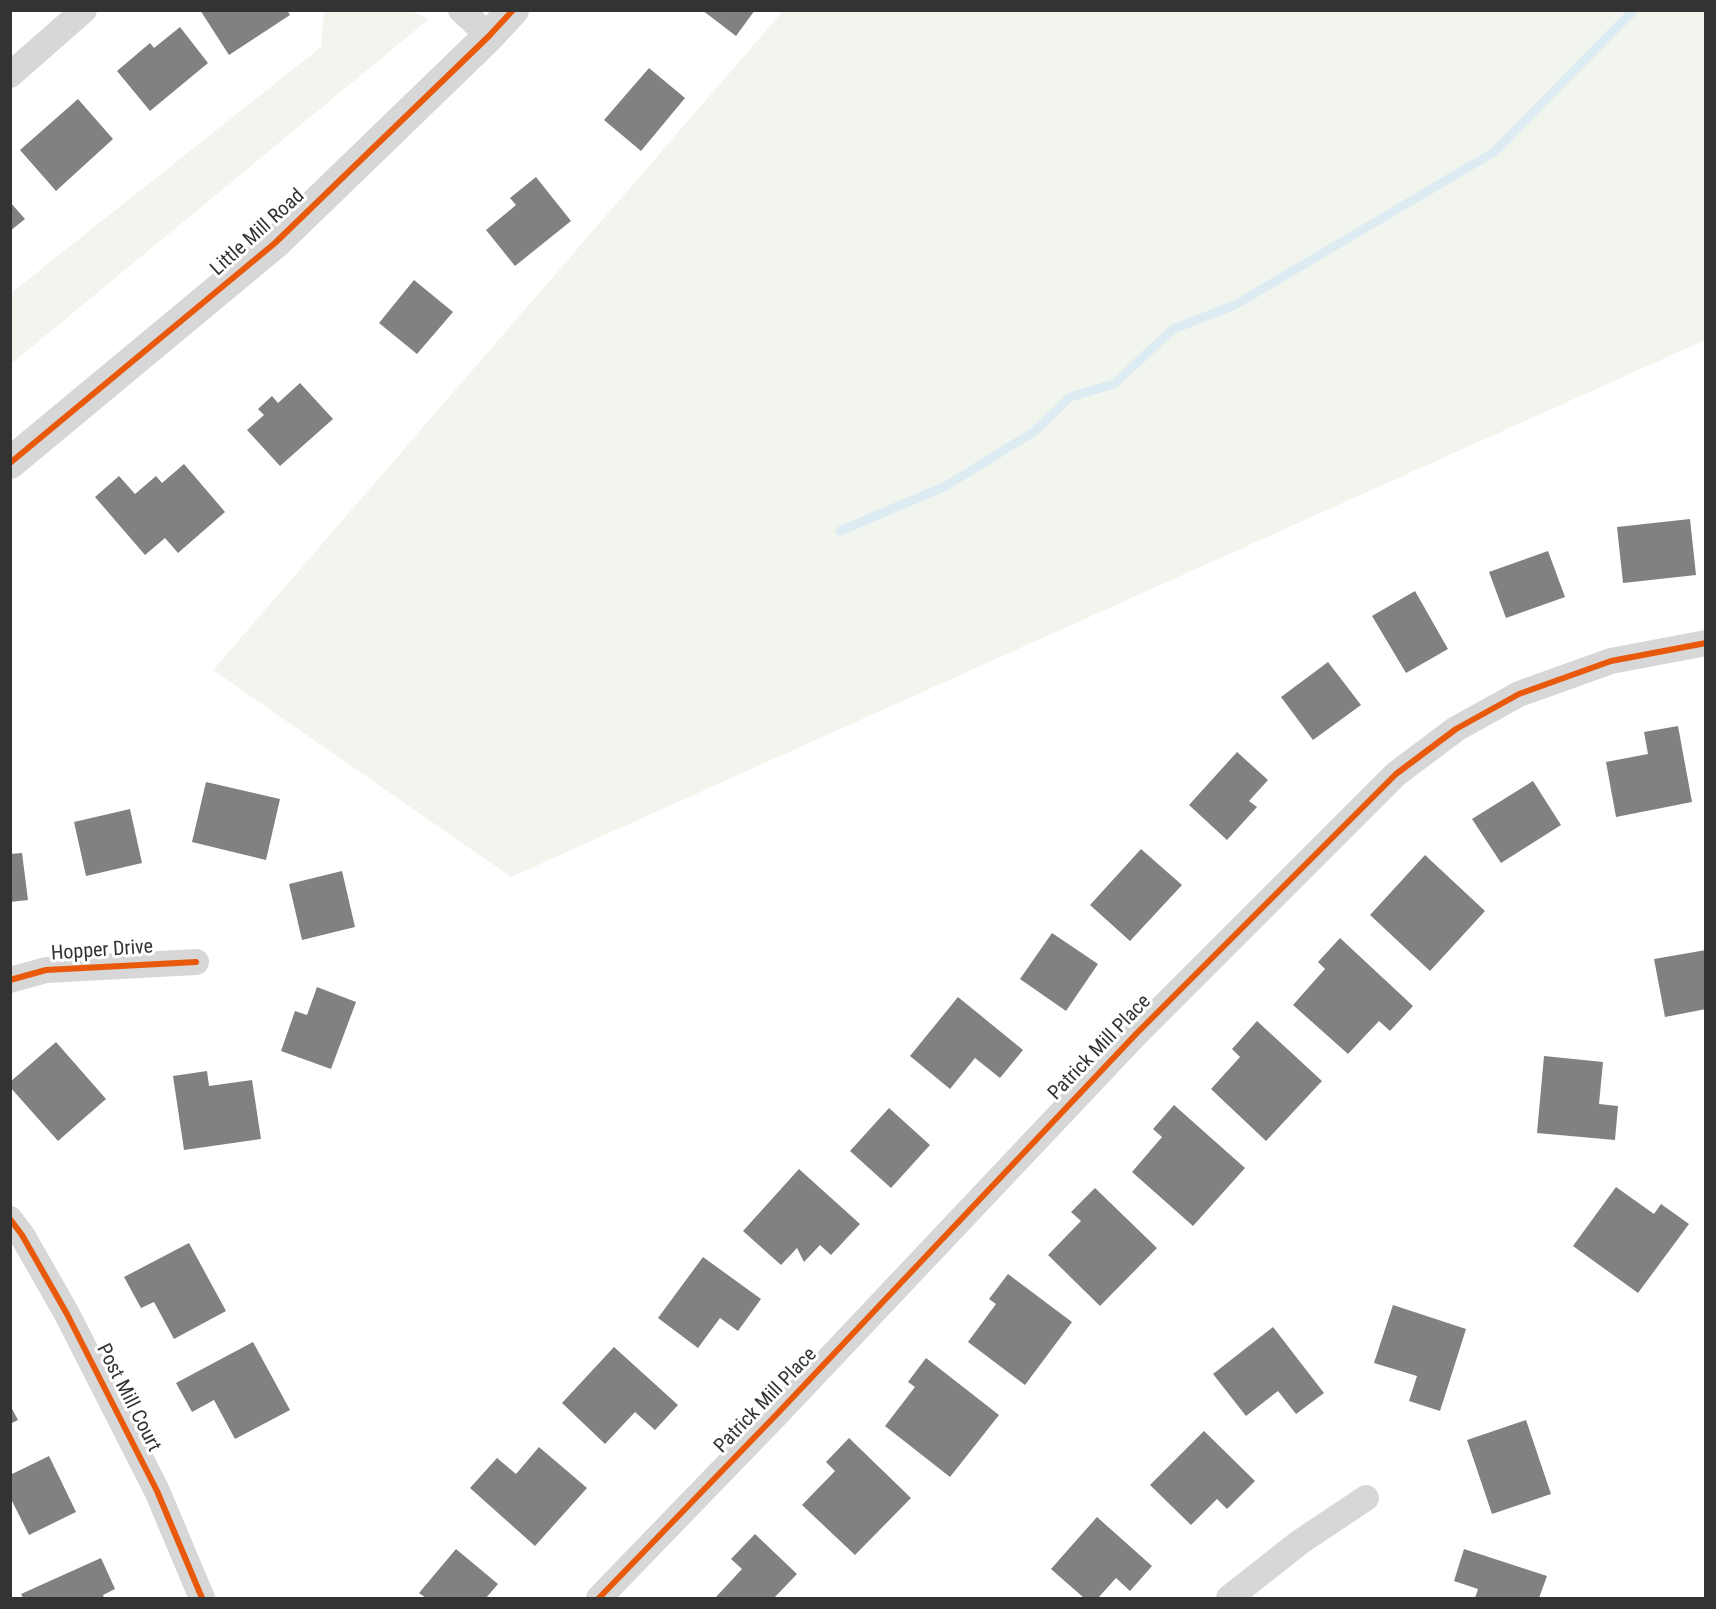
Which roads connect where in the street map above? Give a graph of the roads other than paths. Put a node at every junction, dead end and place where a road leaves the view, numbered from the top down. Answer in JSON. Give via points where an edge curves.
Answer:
{"nodes":[{"id":1,"x":84,"y":10,"type":"edge"},
{"id":2,"x":461,"y":10,"type":"edge"},
{"id":3,"x":513,"y":10,"type":"edge"},
{"id":4,"x":489,"y":36,"type":"junction"},
{"id":5,"x":10,"y":75,"type":"edge"},
{"id":6,"x":10,"y":463,"type":"edge"},
{"id":7,"x":1706,"y":643,"type":"edge"},
{"id":8,"x":196,"y":962,"type":"dead end"},
{"id":9,"x":10,"y":980,"type":"edge"},
{"id":10,"x":10,"y":1219,"type":"edge"},
{"id":11,"x":1366,"y":1498,"type":"dead end"},
{"id":12,"x":601,"y":1598,"type":"edge"},
{"id":13,"x":202,"y":1599,"type":"edge"},
{"id":14,"x":1229,"y":1599,"type":"edge"}],
"edges":[{"from":1,"to":5,"type":"street"},
{"from":2,"to":4,"type":"street"},
{"from":3,"to":4,"type":"street","name":"Little Mill Road"},
{"from":4,"to":6,"type":"street","name":"Little Mill Road","via":[[275,243]]},
{"from":7,"to":12,"type":"street","name":"Patrick Mill Place","via":[[1611,661],[1519,694],[1456,729],[1396,774],[1136,1034]]},
{"from":8,"to":9,"type":"street","name":"Hopper Drive","via":[[46,970]]},
{"from":10,"to":13,"type":"street","name":"Post Mill Court","via":[[67,1314],[157,1491]]},
{"from":11,"to":14,"type":"street","via":[[1300,1542]]}]}
